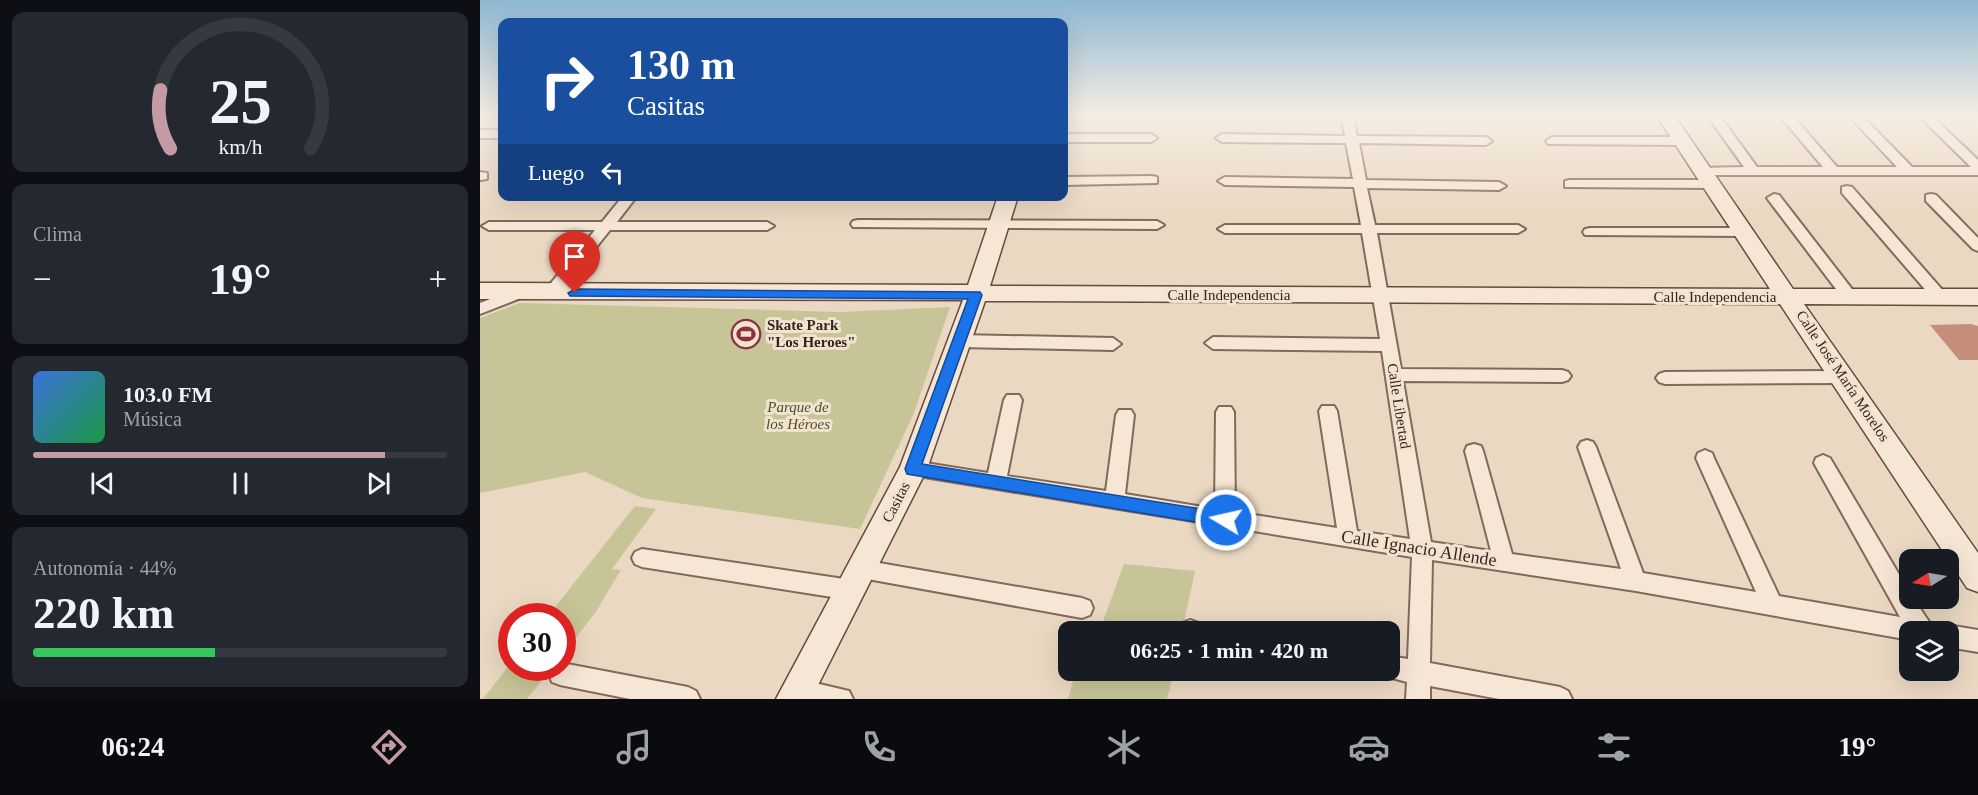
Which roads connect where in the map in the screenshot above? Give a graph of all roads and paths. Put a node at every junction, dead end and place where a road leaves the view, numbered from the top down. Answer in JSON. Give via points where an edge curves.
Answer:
{"nodes":[{"id":1,"x":1353,"y":148,"type":"edge"},
{"id":2,"x":1686,"y":148,"type":"edge"},
{"id":3,"x":1736,"y":148,"type":"edge"},
{"id":4,"x":1813,"y":148,"type":"edge"},
{"id":5,"x":1885,"y":148,"type":"edge"},
{"id":6,"x":1957,"y":148,"type":"edge"},
{"id":7,"x":1978,"y":169,"type":"edge"},
{"id":8,"x":1753,"y":171,"type":"junction"},
{"id":9,"x":1833,"y":171,"type":"junction"},
{"id":10,"x":1908,"y":171,"type":"junction"},
{"id":11,"x":1706,"y":178,"type":"junction"},
{"id":12,"x":1152,"y":180,"type":"dead end"},
{"id":13,"x":1068,"y":181,"type":"edge"},
{"id":14,"x":1225,"y":181,"type":"dead end"},
{"id":15,"x":1360,"y":183,"type":"junction"},
{"id":16,"x":1570,"y":184,"type":"dead end"},
{"id":17,"x":1499,"y":186,"type":"dead end"},
{"id":18,"x":1847,"y":190,"type":"dead end"},
{"id":19,"x":1774,"y":198,"type":"dead end"},
{"id":20,"x":1931,"y":198,"type":"dead end"},
{"id":21,"x":627,"y":201,"type":"edge"},
{"id":22,"x":1006,"y":201,"type":"edge"},
{"id":23,"x":858,"y":224,"type":"dead end"},
{"id":24,"x":608,"y":225,"type":"junction"},
{"id":25,"x":1157,"y":225,"type":"dead end"},
{"id":26,"x":489,"y":226,"type":"dead end"},
{"id":27,"x":767,"y":226,"type":"dead end"},
{"id":28,"x":999,"y":226,"type":"junction"},
{"id":29,"x":1368,"y":228,"type":"junction"},
{"id":30,"x":1225,"y":229,"type":"dead end"},
{"id":31,"x":1518,"y":229,"type":"dead end"},
{"id":32,"x":1590,"y":232,"type":"dead end"},
{"id":33,"x":1742,"y":232,"type":"junction"},
{"id":34,"x":1978,"y":246,"type":"edge"},
{"id":35,"x":480,"y":291,"type":"edge"},
{"id":36,"x":520,"y":292,"type":"junction"},
{"id":37,"x":551,"y":293,"type":"junction"},
{"id":38,"x":976,"y":295,"type":"junction"},
{"id":39,"x":1381,"y":295,"type":"junction"},
{"id":40,"x":1789,"y":297,"type":"junction"},
{"id":41,"x":1850,"y":297,"type":"junction"},
{"id":42,"x":1940,"y":297,"type":"junction"},
{"id":43,"x":1978,"y":297,"type":"edge"},
{"id":44,"x":480,"y":309,"type":"edge"},
{"id":45,"x":959,"y":341,"type":"junction"},
{"id":46,"x":1213,"y":343,"type":"dead end"},
{"id":47,"x":1113,"y":344,"type":"dead end"},
{"id":48,"x":1390,"y":345,"type":"junction"},
{"id":49,"x":1394,"y":375,"type":"junction"},
{"id":50,"x":1562,"y":376,"type":"dead end"},
{"id":51,"x":1845,"y":377,"type":"junction"},
{"id":52,"x":1665,"y":378,"type":"dead end"},
{"id":53,"x":1013,"y":400,"type":"dead end"},
{"id":54,"x":1328,"y":411,"type":"dead end"},
{"id":55,"x":1225,"y":412,"type":"dead end"},
{"id":56,"x":1125,"y":415,"type":"dead end"},
{"id":57,"x":1587,"y":447,"type":"dead end"},
{"id":58,"x":1474,"y":451,"type":"dead end"},
{"id":59,"x":1705,"y":458,"type":"dead end"},
{"id":60,"x":1823,"y":463,"type":"dead end"},
{"id":61,"x":913,"y":469,"type":"junction"},
{"id":62,"x":996,"y":482,"type":"junction"},
{"id":63,"x":1114,"y":502,"type":"junction"},
{"id":64,"x":1226,"y":520,"type":"junction"},
{"id":65,"x":1348,"y":537,"type":"junction"},
{"id":66,"x":1422,"y":550,"type":"junction"},
{"id":67,"x":642,"y":558,"type":"dead end"},
{"id":68,"x":1504,"y":562,"type":"junction"},
{"id":69,"x":1978,"y":578,"type":"edge"},
{"id":70,"x":856,"y":579,"type":"junction"},
{"id":71,"x":1636,"y":581,"type":"junction"},
{"id":72,"x":1772,"y":605,"type":"junction"},
{"id":73,"x":1082,"y":608,"type":"dead end"},
{"id":74,"x":1916,"y":621,"type":"edge"},
{"id":75,"x":1899,"y":627,"type":"edge"},
{"id":76,"x":1959,"y":638,"type":"edge"},
{"id":77,"x":1978,"y":641,"type":"edge"},
{"id":78,"x":1400,"y":669,"type":"edge"},
{"id":79,"x":1419,"y":673,"type":"junction"},
{"id":80,"x":576,"y":677,"type":"edge"},
{"id":81,"x":796,"y":695,"type":"edge"},
{"id":82,"x":688,"y":699,"type":"edge"},
{"id":83,"x":841,"y":699,"type":"edge"},
{"id":84,"x":1418,"y":699,"type":"edge"},
{"id":85,"x":1560,"y":699,"type":"edge"}],
"edges":[{"from":1,"to":15,"type":"street","name":"Calle Libertad"},
{"from":2,"to":11,"type":"street","name":"Calle José María Morelos"},
{"from":3,"to":8,"type":"street"},
{"from":4,"to":9,"type":"street"},
{"from":5,"to":10,"type":"street"},
{"from":6,"to":7,"type":"street"},
{"from":7,"to":10,"type":"street"},
{"from":8,"to":9,"type":"street"},
{"from":8,"to":11,"type":"street"},
{"from":9,"to":10,"type":"street"},
{"from":11,"to":16,"type":"street"},
{"from":11,"to":33,"type":"street","name":"Calle José María Morelos"},
{"from":12,"to":13,"type":"street"},
{"from":14,"to":15,"type":"street"},
{"from":15,"to":17,"type":"street"},
{"from":15,"to":29,"type":"street","name":"Calle Libertad"},
{"from":18,"to":42,"type":"street"},
{"from":19,"to":41,"type":"street"},
{"from":20,"to":34,"type":"street"},
{"from":21,"to":24,"type":"street"},
{"from":22,"to":28,"type":"street","name":"Casitas"},
{"from":23,"to":28,"type":"street"},
{"from":24,"to":26,"type":"street"},
{"from":24,"to":27,"type":"street"},
{"from":24,"to":37,"type":"street"},
{"from":25,"to":28,"type":"street"},
{"from":28,"to":38,"type":"street","name":"Casitas"},
{"from":29,"to":30,"type":"street"},
{"from":29,"to":31,"type":"street"},
{"from":29,"to":39,"type":"street","name":"Calle Libertad"},
{"from":32,"to":33,"type":"street"},
{"from":33,"to":40,"type":"street","name":"Calle José María Morelos"},
{"from":35,"to":36,"type":"street","name":"Calle Independencia"},
{"from":36,"to":37,"type":"street","name":"Calle Independencia"},
{"from":36,"to":44,"type":"street"},
{"from":37,"to":38,"type":"street","name":"Calle Independencia"},
{"from":38,"to":39,"type":"street","name":"Calle Independencia"},
{"from":38,"to":45,"type":"street","name":"Casitas"},
{"from":39,"to":40,"type":"street","name":"Calle Independencia"},
{"from":39,"to":48,"type":"street","name":"Calle Libertad"},
{"from":40,"to":41,"type":"street","name":"Calle Independencia"},
{"from":40,"to":51,"type":"street","name":"Calle José María Morelos"},
{"from":41,"to":42,"type":"street","name":"Calle Independencia"},
{"from":42,"to":43,"type":"street","name":"Calle Independencia"},
{"from":45,"to":47,"type":"street"},
{"from":45,"to":61,"type":"street","name":"Casitas"},
{"from":46,"to":48,"type":"street"},
{"from":48,"to":49,"type":"street","name":"Calle Libertad"},
{"from":49,"to":50,"type":"street"},
{"from":49,"to":66,"type":"street","name":"Calle Libertad"},
{"from":51,"to":52,"type":"street"},
{"from":51,"to":69,"type":"street","name":"Calle José María Morelos"},
{"from":53,"to":62,"type":"street"},
{"from":54,"to":65,"type":"street"},
{"from":55,"to":64,"type":"street"},
{"from":56,"to":63,"type":"street"},
{"from":57,"to":71,"type":"street"},
{"from":58,"to":68,"type":"street"},
{"from":59,"to":72,"type":"street"},
{"from":60,"to":74,"type":"street"},
{"from":61,"to":62,"type":"street","name":"Calle Ignacio Allende"},
{"from":61,"to":70,"type":"street","name":"Casitas"},
{"from":62,"to":63,"type":"street","name":"Calle Ignacio Allende"},
{"from":63,"to":64,"type":"street","name":"Calle Ignacio Allende"},
{"from":64,"to":65,"type":"street","name":"Calle Ignacio Allende"},
{"from":65,"to":66,"type":"street","name":"Calle Ignacio Allende"},
{"from":66,"to":68,"type":"street","name":"Calle Ignacio Allende"},
{"from":66,"to":79,"type":"street","name":"Calle Libertad"},
{"from":67,"to":70,"type":"street"},
{"from":68,"to":71,"type":"street","name":"Calle Ignacio Allende"},
{"from":70,"to":73,"type":"street"},
{"from":70,"to":81,"type":"street","name":"Casitas"},
{"from":71,"to":72,"type":"street","name":"Calle Ignacio Allende"},
{"from":72,"to":75,"type":"street","name":"Calle Ignacio Allende"},
{"from":76,"to":77,"type":"street"},
{"from":78,"to":79,"type":"street"},
{"from":79,"to":84,"type":"street","name":"Calle Libertad"},
{"from":79,"to":85,"type":"street"},
{"from":80,"to":82,"type":"street"},
{"from":81,"to":83,"type":"street"}]}
